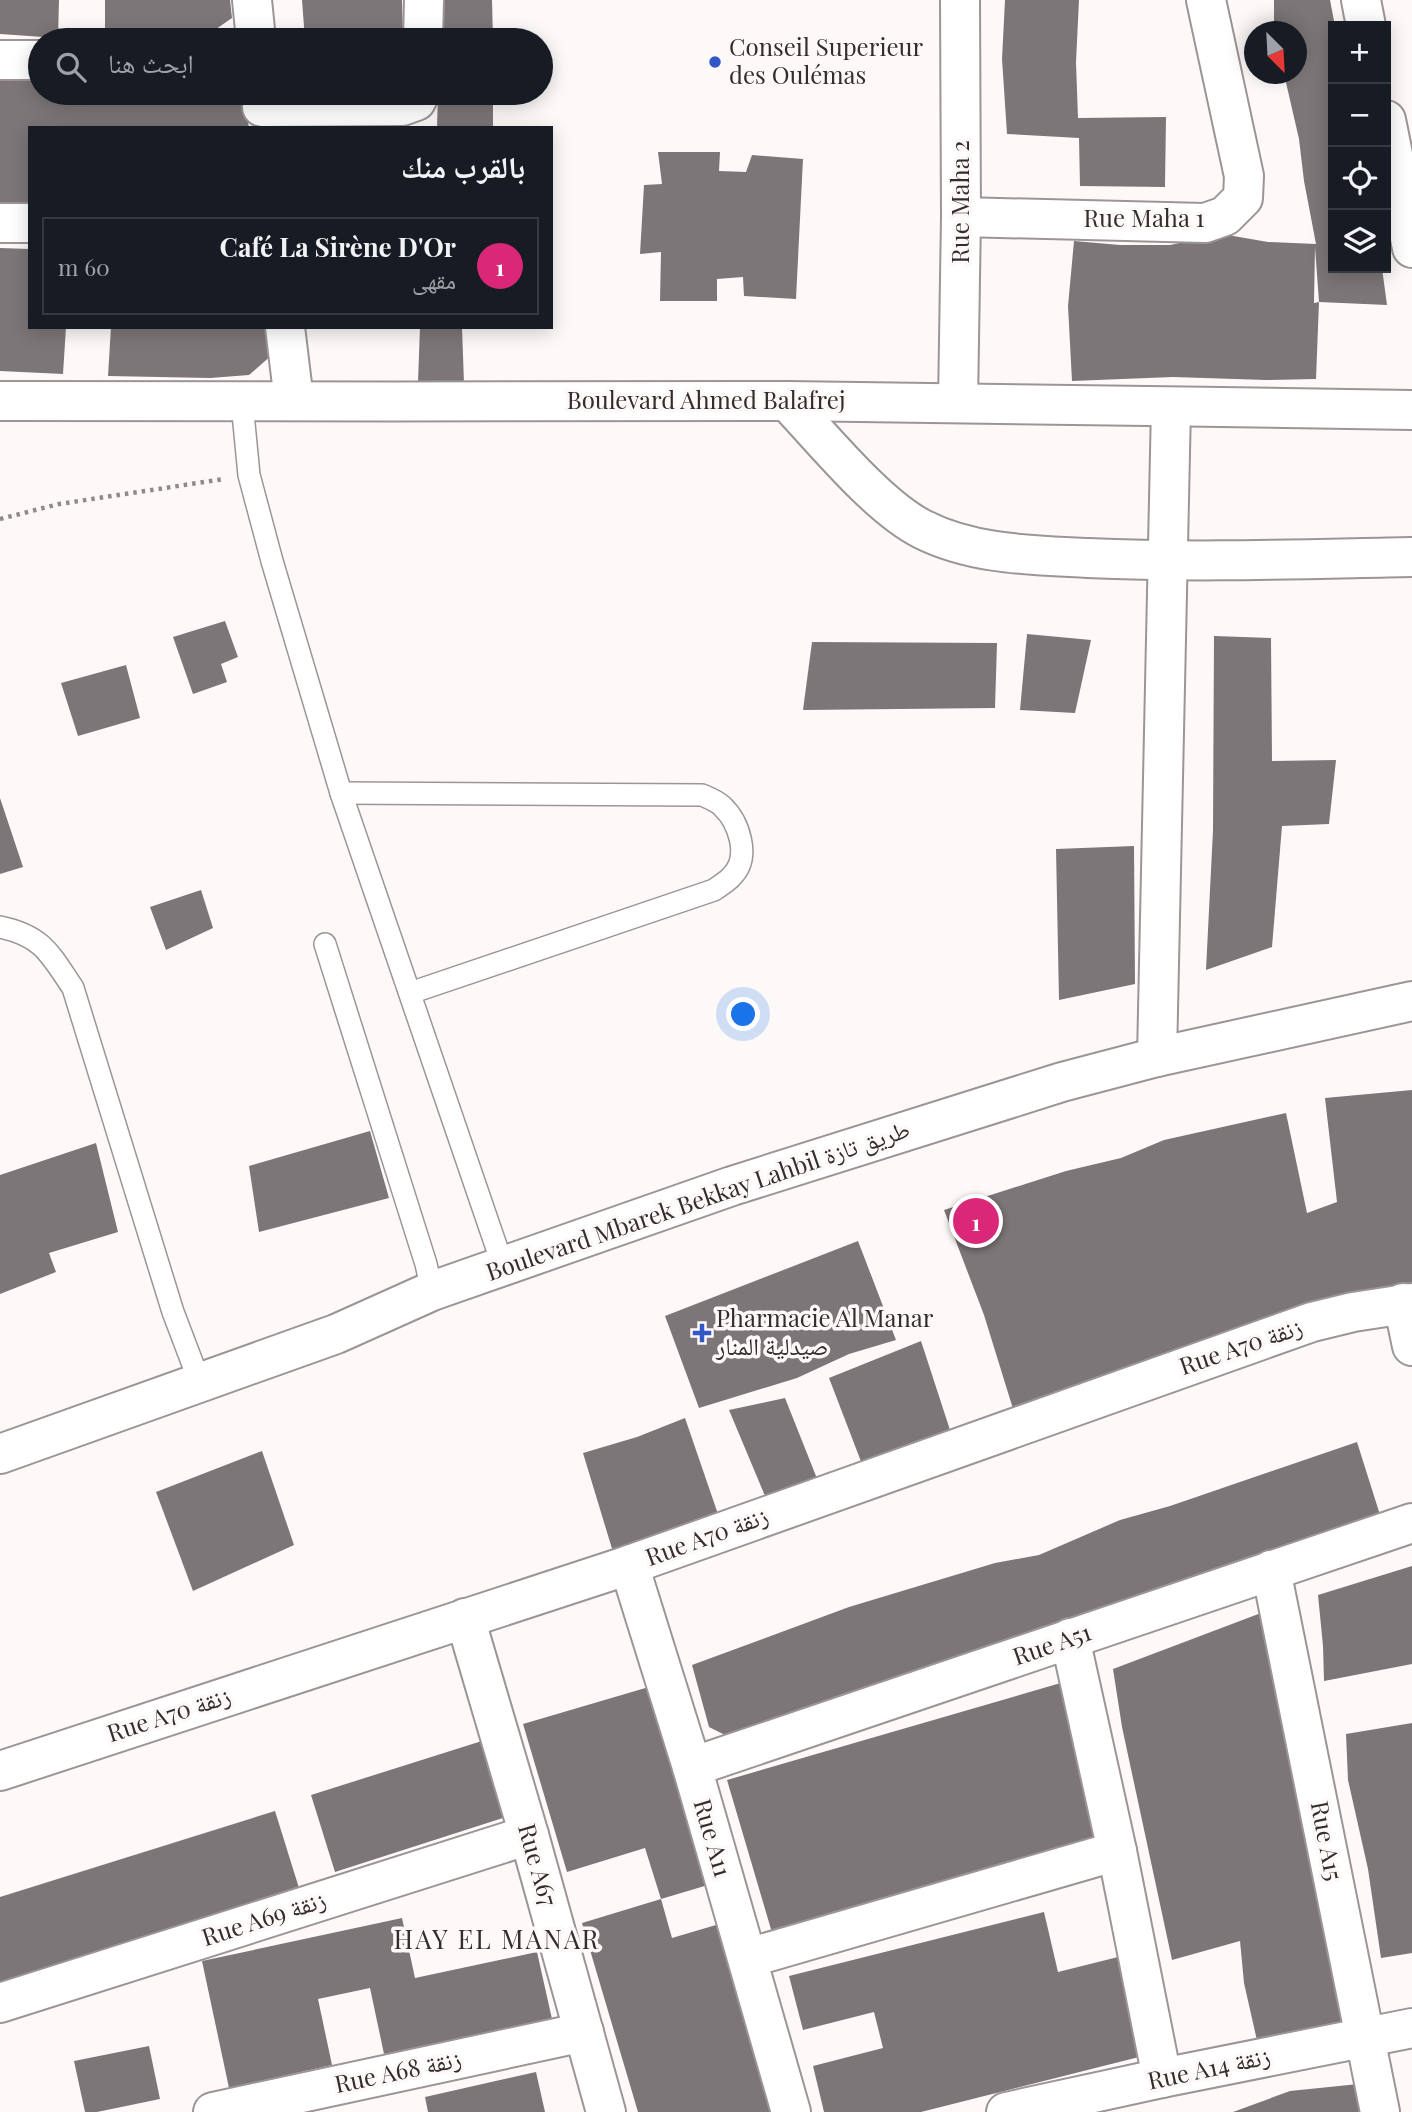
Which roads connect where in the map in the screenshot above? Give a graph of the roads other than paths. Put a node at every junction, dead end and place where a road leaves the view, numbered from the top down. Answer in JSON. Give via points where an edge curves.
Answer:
{"nodes":[{"id":1,"x":252,"y":0,"type":"edge"},
{"id":2,"x":424,"y":0,"type":"edge"},
{"id":3,"x":960,"y":0,"type":"edge"},
{"id":4,"x":1206,"y":0,"type":"edge"},
{"id":5,"x":1361,"y":0,"type":"edge"},
{"id":6,"x":1366,"y":21,"type":"edge"},
{"id":7,"x":255,"y":28,"type":"edge"},
{"id":8,"x":423,"y":28,"type":"edge"},
{"id":9,"x":0,"y":60,"type":"edge"},
{"id":10,"x":28,"y":60,"type":"edge"},
{"id":11,"x":405,"y":105,"type":"edge"},
{"id":12,"x":262,"y":109,"type":"edge"},
{"id":13,"x":1391,"y":145,"type":"edge"},
{"id":14,"x":961,"y":217,"type":"junction"},
{"id":15,"x":0,"y":223,"type":"edge"},
{"id":16,"x":28,"y":223,"type":"edge"},
{"id":17,"x":1412,"y":248,"type":"edge"},
{"id":18,"x":285,"y":329,"type":"edge"},
{"id":19,"x":0,"y":401,"type":"edge"},
{"id":20,"x":294,"y":401,"type":"junction"},
{"id":21,"x":787,"y":401,"type":"junction"},
{"id":22,"x":242,"y":403,"type":"junction"},
{"id":23,"x":958,"y":403,"type":"junction"},
{"id":24,"x":1171,"y":407,"type":"junction"},
{"id":25,"x":1412,"y":410,"type":"edge"},
{"id":26,"x":1412,"y":557,"type":"edge"},
{"id":27,"x":1167,"y":562,"type":"junction"},
{"id":28,"x":341,"y":793,"type":"junction"},
{"id":29,"x":0,"y":927,"type":"edge"},
{"id":30,"x":325,"y":944,"type":"dead end"},
{"id":31,"x":410,"y":993,"type":"junction"},
{"id":32,"x":1412,"y":1001,"type":"edge"},
{"id":33,"x":1157,"y":1056,"type":"junction"},
{"id":34,"x":503,"y":1266,"type":"junction"},
{"id":35,"x":432,"y":1292,"type":"junction"},
{"id":36,"x":1408,"y":1303,"type":"edge"},
{"id":37,"x":1412,"y":1346,"type":"edge"},
{"id":38,"x":200,"y":1383,"type":"junction"},
{"id":39,"x":0,"y":1454,"type":"edge"},
{"id":40,"x":1412,"y":1522,"type":"edge"},
{"id":41,"x":629,"y":1565,"type":"junction"},
{"id":42,"x":1271,"y":1570,"type":"junction"},
{"id":43,"x":465,"y":1618,"type":"junction"},
{"id":44,"x":1070,"y":1638,"type":"junction"},
{"id":45,"x":692,"y":1768,"type":"junction"},
{"id":46,"x":0,"y":1771,"type":"edge"},
{"id":47,"x":529,"y":1835,"type":"junction"},
{"id":48,"x":1117,"y":1851,"type":"junction"},
{"id":49,"x":748,"y":1958,"type":"junction"},
{"id":50,"x":0,"y":2003,"type":"edge"},
{"id":51,"x":1412,"y":2028,"type":"edge"},
{"id":52,"x":584,"y":2032,"type":"junction"},
{"id":53,"x":1365,"y":2037,"type":"junction"},
{"id":54,"x":1162,"y":2078,"type":"junction"},
{"id":55,"x":213,"y":2112,"type":"edge"},
{"id":56,"x":606,"y":2112,"type":"edge"},
{"id":57,"x":791,"y":2112,"type":"edge"},
{"id":58,"x":1006,"y":2112,"type":"edge"},
{"id":59,"x":1380,"y":2112,"type":"edge"}],
"edges":[{"from":1,"to":7,"type":"street"},
{"from":2,"to":8,"type":"street"},
{"from":3,"to":14,"type":"street","name":"Rue Maha 2"},
{"from":4,"to":14,"type":"street","name":"Rue Maha 1","via":[[1244,176],[1243,198],[1225,216],[1205,223]]},
{"from":5,"to":6,"type":"street"},
{"from":9,"to":10,"type":"street"},
{"from":11,"to":12,"type":"street"},
{"from":13,"to":17,"type":"street"},
{"from":14,"to":23,"type":"street","name":"Rue Maha 2"},
{"from":15,"to":16,"type":"street"},
{"from":18,"to":20,"type":"street"},
{"from":19,"to":22,"type":"street","name":"Boulevard Ahmed Balafrej"},
{"from":20,"to":21,"type":"street","name":"Boulevard Ahmed Balafrej"},
{"from":20,"to":22,"type":"street","name":"Boulevard Ahmed Balafrej"},
{"from":21,"to":23,"type":"street","name":"Boulevard Ahmed Balafrej"},
{"from":21,"to":27,"type":"street","via":[[880,499],[921,529],[1008,554]]},
{"from":22,"to":28,"type":"lane","via":[[249,475]]},
{"from":23,"to":24,"type":"street","name":"Boulevard Ahmed Balafrej"},
{"from":24,"to":25,"type":"street","name":"Boulevard Ahmed Balafrej"},
{"from":24,"to":27,"type":"street"},
{"from":26,"to":27,"type":"street"},
{"from":27,"to":33,"type":"street"},
{"from":28,"to":31,"type":"lane"},
{"from":28,"to":31,"type":"lane","via":[[702,795],[720,804],[738,830],[742,855],[734,875],[713,890]]},
{"from":29,"to":38,"type":"lane","via":[[21,931],[46,947],[73,988],[173,1312]]},
{"from":30,"to":35,"type":"lane"},
{"from":31,"to":34,"type":"lane"},
{"from":32,"to":33,"type":"street","name":"Boulevard Mbarek Bekkay Lahbil طريق تازة"},
{"from":33,"to":34,"type":"street","name":"Boulevard Mbarek Bekkay Lahbil طريق تازة","via":[[732,1186]]},
{"from":34,"to":35,"type":"street","name":"Boulevard Mbarek Bekkay Lahbil طريق تازة"},
{"from":35,"to":38,"type":"street","name":"Boulevard Mbarek Bekkay Lahbil طريق تازة","via":[[336,1334]]},
{"from":36,"to":37,"type":"street"},
{"from":36,"to":41,"type":"street","name":"Rue A70 زنقة","via":[[1312,1322]]},
{"from":38,"to":39,"type":"street","name":"Boulevard Mbarek Bekkay Lahbil طريق تازة"},
{"from":40,"to":42,"type":"street","name":"Rue A51"},
{"from":41,"to":43,"type":"street","name":"Rue A70 زنقة"},
{"from":41,"to":45,"type":"street","name":"Rue A11"},
{"from":42,"to":44,"type":"street","name":"Rue A51"},
{"from":42,"to":53,"type":"street","name":"Rue A15"},
{"from":43,"to":46,"type":"street","name":"Rue A70 زنقة"},
{"from":43,"to":47,"type":"street","name":"Rue A67"},
{"from":44,"to":45,"type":"street","name":"Rue A51"},
{"from":44,"to":48,"type":"street"},
{"from":45,"to":49,"type":"street","name":"Rue A11"},
{"from":47,"to":50,"type":"street","name":"Rue A69 زنقة"},
{"from":47,"to":52,"type":"street","name":"Rue A67"},
{"from":48,"to":49,"type":"street"},
{"from":48,"to":54,"type":"street"},
{"from":49,"to":57,"type":"street","name":"Rue A11"},
{"from":51,"to":53,"type":"street","name":"Rue A14 زنقة"},
{"from":52,"to":55,"type":"street","name":"Rue A68 زنقة"},
{"from":52,"to":56,"type":"street","name":"Rue A67"},
{"from":53,"to":54,"type":"street","name":"Rue A14 زنقة"},
{"from":53,"to":59,"type":"street","name":"Rue A15"},
{"from":54,"to":58,"type":"street","name":"Rue A14 زنقة"}]}
